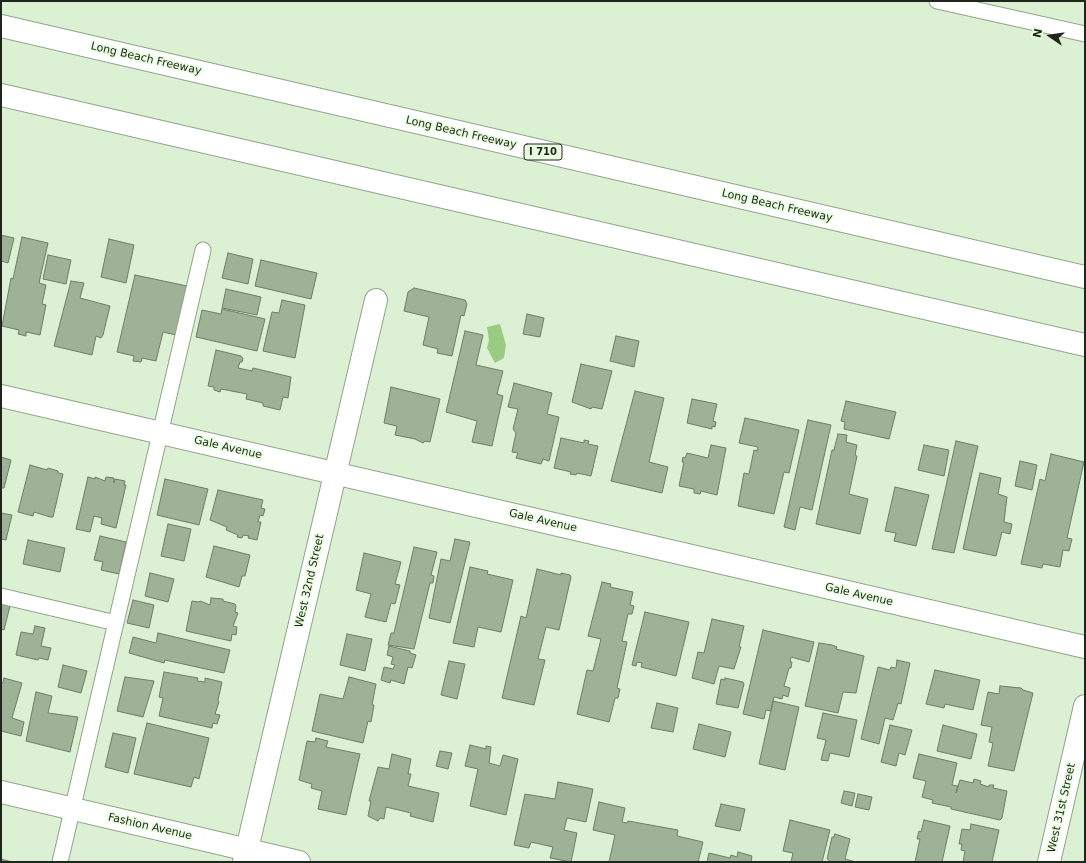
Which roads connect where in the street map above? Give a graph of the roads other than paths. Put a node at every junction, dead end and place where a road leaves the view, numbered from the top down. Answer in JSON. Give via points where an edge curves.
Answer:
{"nodes":[{"id":1,"x":937,"y":1,"type":"edge"},
{"id":2,"x":1,"y":26,"type":"edge"},
{"id":3,"x":1085,"y":34,"type":"edge"},
{"id":4,"x":1,"y":95,"type":"edge"},
{"id":5,"x":203,"y":250,"type":"dead end"},
{"id":6,"x":1085,"y":277,"type":"edge"},
{"id":7,"x":376,"y":300,"type":"dead end"},
{"id":8,"x":1085,"y":345,"type":"edge"},
{"id":9,"x":1,"y":396,"type":"edge"},
{"id":10,"x":160,"y":432,"type":"junction"},
{"id":11,"x":335,"y":473,"type":"junction"},
{"id":12,"x":1,"y":596,"type":"edge"},
{"id":13,"x":116,"y":623,"type":"junction"},
{"id":14,"x":1085,"y":648,"type":"edge"},
{"id":15,"x":1085,"y":706,"type":"edge"},
{"id":16,"x":1,"y":792,"type":"edge"},
{"id":17,"x":73,"y":809,"type":"junction"},
{"id":18,"x":245,"y":856,"type":"edge"},
{"id":19,"x":60,"y":862,"type":"edge"},
{"id":20,"x":299,"y":862,"type":"edge"},
{"id":21,"x":1049,"y":862,"type":"edge"}],
"edges":[{"from":1,"to":3,"type":"lane"},
{"from":2,"to":6,"type":"main road","name":"Long Beach Freeway","number":"I 710"},
{"from":4,"to":8,"type":"main road"},
{"from":5,"to":10,"type":"lane"},
{"from":7,"to":11,"type":"main road","name":"West 32nd Street"},
{"from":9,"to":10,"type":"main road","name":"Gale Avenue"},
{"from":10,"to":11,"type":"main road","name":"Gale Avenue"},
{"from":10,"to":13,"type":"lane"},
{"from":11,"to":14,"type":"main road","name":"Gale Avenue"},
{"from":11,"to":18,"type":"main road","name":"West 32nd Street"},
{"from":12,"to":13,"type":"lane"},
{"from":13,"to":17,"type":"lane"},
{"from":15,"to":21,"type":"main road","name":"West 31st Street"},
{"from":16,"to":17,"type":"main road","name":"Fashion Avenue"},
{"from":17,"to":18,"type":"main road","name":"Fashion Avenue"},
{"from":17,"to":19,"type":"lane"},
{"from":18,"to":20,"type":"main road","name":"Fashion Avenue"}]}
